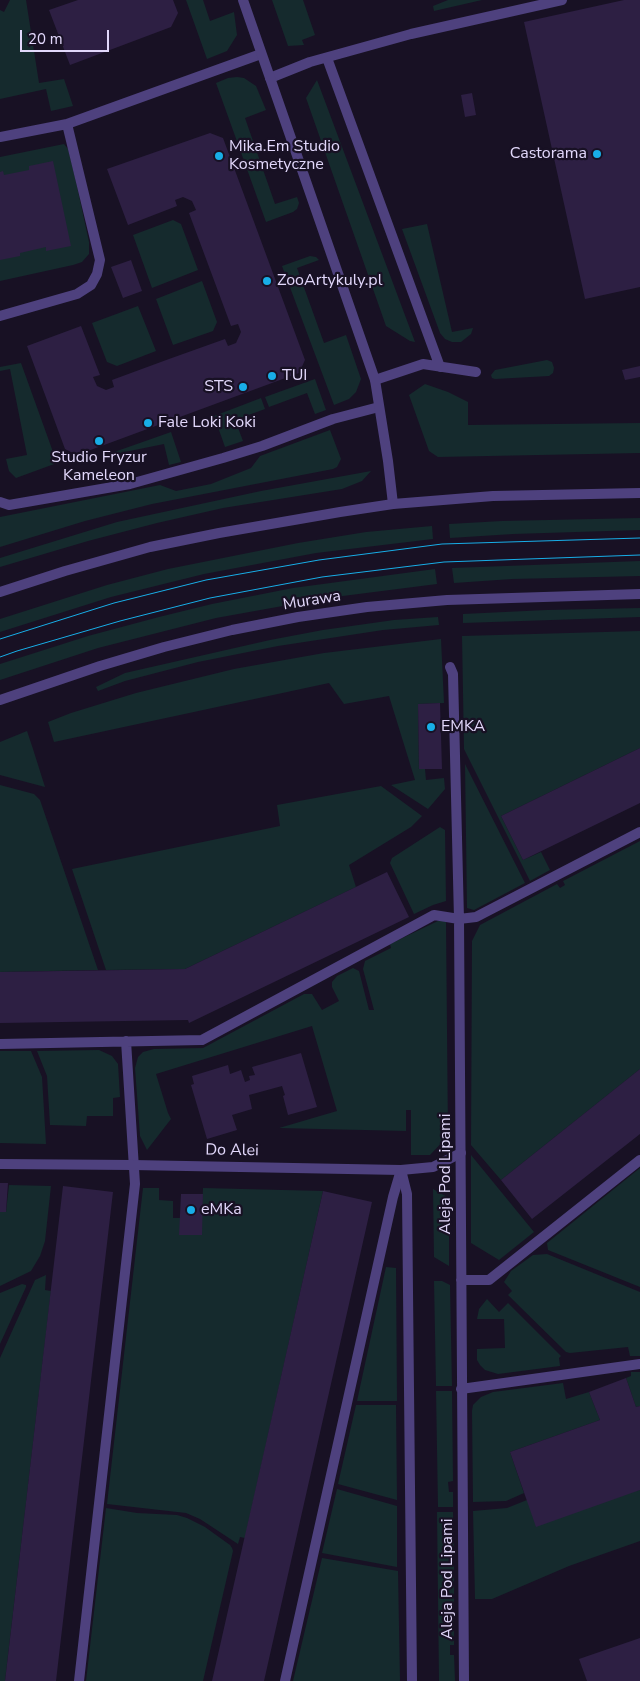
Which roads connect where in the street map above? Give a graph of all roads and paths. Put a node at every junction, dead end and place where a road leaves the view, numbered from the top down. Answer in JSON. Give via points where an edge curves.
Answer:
{"nodes":[{"id":1,"x":243,"y":0,"type":"edge"},
{"id":2,"x":562,"y":0,"type":"edge"},
{"id":3,"x":261,"y":54,"type":"junction"},
{"id":4,"x":327,"y":58,"type":"junction"},
{"id":5,"x":270,"y":78,"type":"junction"},
{"id":6,"x":67,"y":124,"type":"junction"},
{"id":7,"x":0,"y":137,"type":"edge"},
{"id":8,"x":0,"y":316,"type":"edge"},
{"id":9,"x":440,"y":367,"type":"junction"},
{"id":10,"x":476,"y":372,"type":"dead end"},
{"id":11,"x":375,"y":380,"type":"junction"},
{"id":12,"x":378,"y":407,"type":"junction"},
{"id":13,"x":640,"y":493,"type":"edge"},
{"id":14,"x":0,"y":502,"type":"edge"},
{"id":15,"x":393,"y":504,"type":"junction"},
{"id":16,"x":0,"y":592,"type":"edge"},
{"id":17,"x":640,"y":594,"type":"edge"},
{"id":18,"x":450,"y":667,"type":"dead end"},
{"id":19,"x":0,"y":700,"type":"edge"},
{"id":20,"x":640,"y":832,"type":"edge"},
{"id":21,"x":459,"y":919,"type":"junction"},
{"id":22,"x":126,"y":1041,"type":"junction"},
{"id":23,"x":0,"y":1044,"type":"edge"},
{"id":24,"x":461,"y":1154,"type":"junction"},
{"id":25,"x":640,"y":1160,"type":"edge"},
{"id":26,"x":0,"y":1164,"type":"edge"},
{"id":27,"x":133,"y":1164,"type":"junction"},
{"id":28,"x":401,"y":1170,"type":"junction"},
{"id":29,"x":462,"y":1280,"type":"junction"},
{"id":30,"x":640,"y":1364,"type":"edge"},
{"id":31,"x":461,"y":1389,"type":"junction"},
{"id":32,"x":78,"y":1681,"type":"edge"},
{"id":33,"x":285,"y":1681,"type":"edge"},
{"id":34,"x":412,"y":1681,"type":"edge"},
{"id":35,"x":464,"y":1681,"type":"edge"}],
"edges":[{"from":1,"to":3,"type":"street"},
{"from":2,"to":4,"type":"street","via":[[412,34]]},
{"from":3,"to":5,"type":"street"},
{"from":3,"to":6,"type":"street"},
{"from":4,"to":5,"type":"street"},
{"from":4,"to":9,"type":"street"},
{"from":5,"to":11,"type":"street"},
{"from":6,"to":7,"type":"street"},
{"from":6,"to":8,"type":"street","via":[[100,260],[97,274],[91,285],[77,294]]},
{"from":9,"to":10,"type":"street"},
{"from":9,"to":11,"type":"street","via":[[423,364]]},
{"from":11,"to":12,"type":"street"},
{"from":12,"to":14,"type":"street","via":[[130,484],[9,506]]},
{"from":12,"to":15,"type":"street"},
{"from":13,"to":15,"type":"street","via":[[493,496]]},
{"from":15,"to":16,"type":"street","via":[[286,520],[150,547]]},
{"from":17,"to":19,"type":"street","name":"Murawa","via":[[447,600],[367,607],[298,618],[164,647]]},
{"from":18,"to":21,"type":"street","name":"Aleja Pod Lipami"},
{"from":20,"to":21,"type":"street","via":[[476,917]]},
{"from":21,"to":22,"type":"street","via":[[434,915],[202,1040]]},
{"from":21,"to":24,"type":"street","name":"Aleja Pod Lipami"},
{"from":22,"to":23,"type":"street"},
{"from":22,"to":27,"type":"street"},
{"from":24,"to":28,"type":"street","name":"Do Alei","via":[[433,1167]]},
{"from":24,"to":29,"type":"street","name":"Aleja Pod Lipami"},
{"from":25,"to":29,"type":"street","via":[[489,1280]]},
{"from":26,"to":27,"type":"street","name":"Do Alei"},
{"from":27,"to":28,"type":"street","name":"Do Alei"},
{"from":27,"to":32,"type":"street","via":[[134,1184]]},
{"from":28,"to":33,"type":"street","via":[[392,1197]]},
{"from":28,"to":34,"type":"street","via":[[407,1194]]},
{"from":29,"to":31,"type":"street","name":"Aleja Pod Lipami"},
{"from":30,"to":31,"type":"street"},
{"from":31,"to":35,"type":"street","name":"Aleja Pod Lipami"}]}
